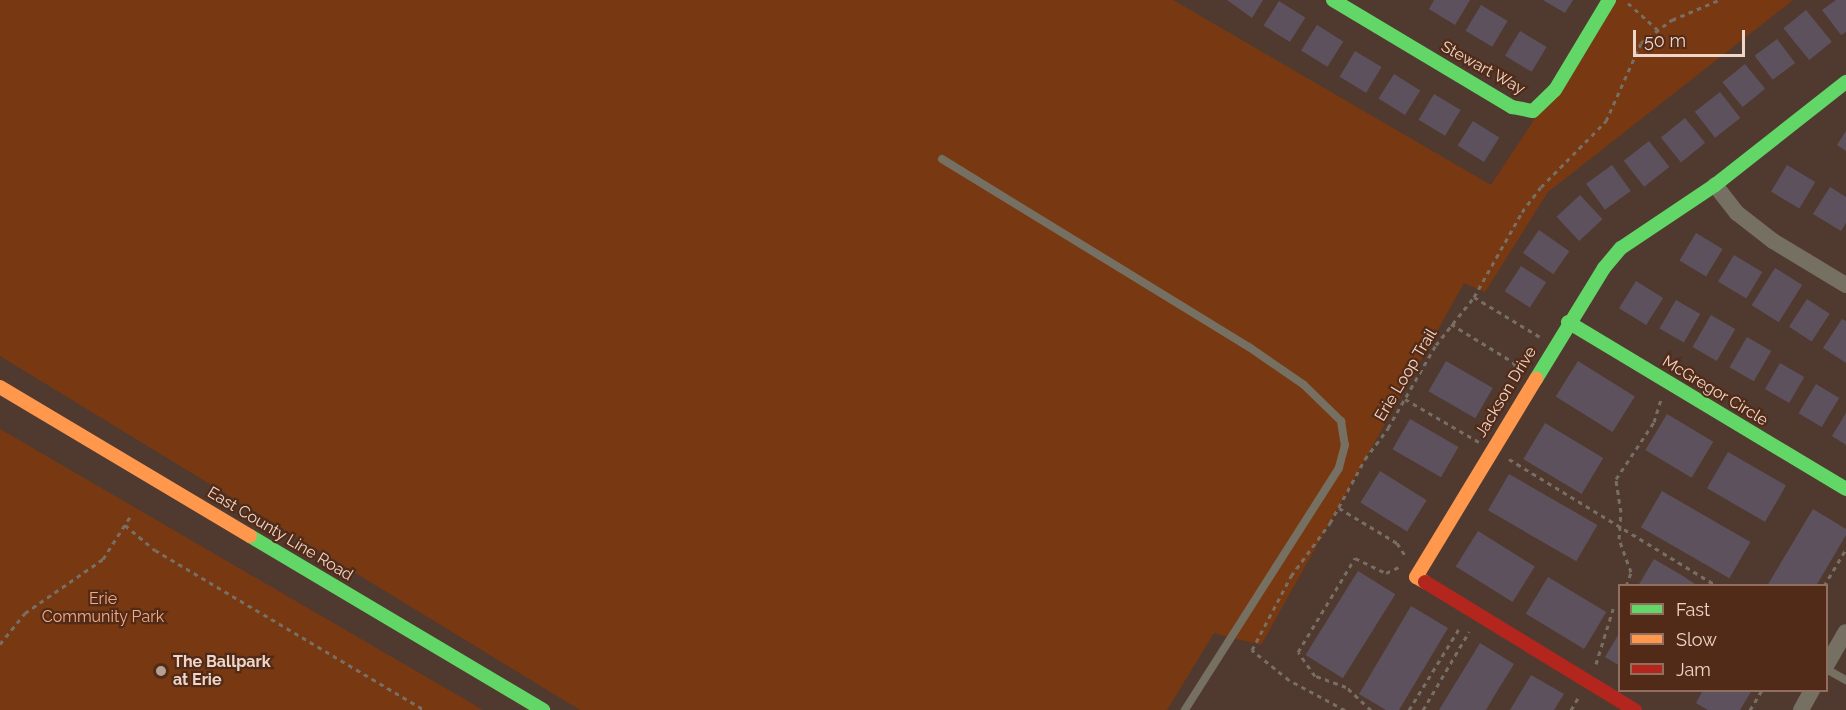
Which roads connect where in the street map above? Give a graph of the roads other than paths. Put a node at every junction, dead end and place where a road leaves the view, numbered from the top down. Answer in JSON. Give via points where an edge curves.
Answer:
{"nodes":[{"id":1,"x":1333,"y":0,"type":"edge"},
{"id":2,"x":1609,"y":0,"type":"edge"},
{"id":3,"x":1846,"y":82,"type":"edge"},
{"id":4,"x":942,"y":159,"type":"dead end"},
{"id":5,"x":1714,"y":185,"type":"junction"},
{"id":6,"x":1846,"y":285,"type":"edge"},
{"id":7,"x":1568,"y":322,"type":"junction"},
{"id":8,"x":0,"y":387,"type":"edge"},
{"id":9,"x":1846,"y":489,"type":"edge"},
{"id":10,"x":1846,"y":632,"type":"edge"},
{"id":11,"x":1828,"y":665,"type":"edge"},
{"id":12,"x":1828,"y":668,"type":"edge"},
{"id":13,"x":1846,"y":680,"type":"edge"},
{"id":14,"x":1811,"y":692,"type":"edge"},
{"id":15,"x":543,"y":710,"type":"edge"},
{"id":16,"x":1185,"y":710,"type":"edge"},
{"id":17,"x":1635,"y":710,"type":"edge"},
{"id":18,"x":1801,"y":710,"type":"edge"}],
"edges":[{"from":1,"to":2,"type":"street","name":"Stewart Way","via":[[1512,107],[1533,111],[1556,90]]},
{"from":3,"to":5,"type":"street","name":"Jackson Drive"},
{"from":4,"to":16,"type":"lane","via":[[1249,347],[1304,385],[1341,421],[1346,445],[1339,468]]},
{"from":5,"to":6,"type":"street","via":[[1737,213],[1773,241]]},
{"from":5,"to":7,"type":"street","name":"Jackson Drive","via":[[1622,248]]},
{"from":7,"to":9,"type":"street","name":"McGregor Circle"},
{"from":7,"to":17,"type":"street","name":"Jackson Drive","via":[[1416,578]]},
{"from":8,"to":15,"type":"street","name":"East County Line Road"},
{"from":10,"to":11,"type":"street"},
{"from":12,"to":13,"type":"lane"},
{"from":14,"to":18,"type":"street"}]}
